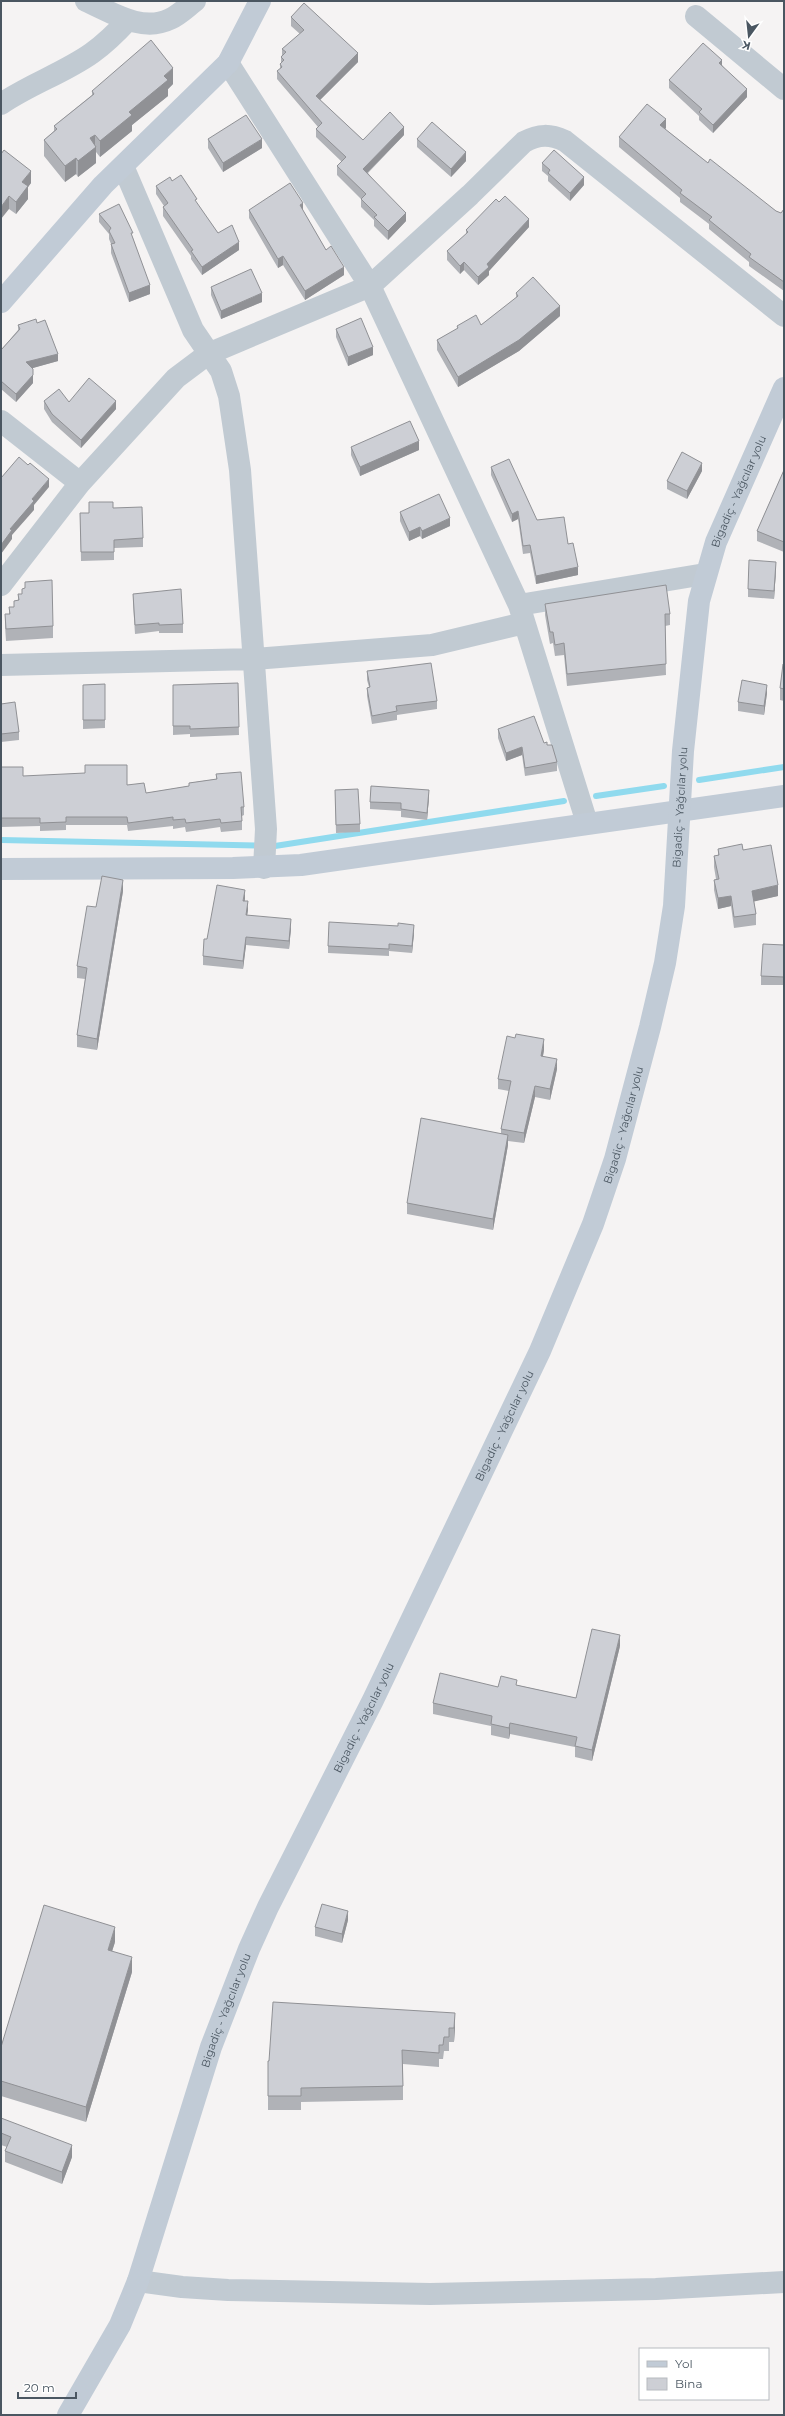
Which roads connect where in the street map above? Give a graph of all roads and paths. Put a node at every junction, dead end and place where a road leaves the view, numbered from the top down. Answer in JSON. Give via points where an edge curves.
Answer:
{"nodes":[{"id":1,"x":86,"y":1,"type":"edge"},
{"id":2,"x":195,"y":1,"type":"edge"},
{"id":3,"x":260,"y":1,"type":"edge"},
{"id":4,"x":696,"y":16,"type":"dead end"},
{"id":5,"x":128,"y":20,"type":"junction"},
{"id":6,"x":228,"y":63,"type":"junction"},
{"id":7,"x":784,"y":89,"type":"edge"},
{"id":8,"x":1,"y":104,"type":"edge"},
{"id":9,"x":123,"y":166,"type":"junction"},
{"id":10,"x":370,"y":286,"type":"junction"},
{"id":11,"x":1,"y":302,"type":"edge"},
{"id":12,"x":784,"y":316,"type":"edge"},
{"id":13,"x":208,"y":354,"type":"junction"},
{"id":14,"x":784,"y":388,"type":"edge"},
{"id":15,"x":1,"y":421,"type":"edge"},
{"id":16,"x":80,"y":483,"type":"junction"},
{"id":17,"x":705,"y":574,"type":"junction"},
{"id":18,"x":1,"y":585,"type":"edge"},
{"id":19,"x":522,"y":614,"type":"junction"},
{"id":20,"x":254,"y":659,"type":"junction"},
{"id":21,"x":1,"y":665,"type":"edge"},
{"id":22,"x":784,"y":796,"type":"edge"},
{"id":23,"x":680,"y":810,"type":"junction"},
{"id":24,"x":588,"y":823,"type":"junction"},
{"id":25,"x":264,"y":862,"type":"junction"},
{"id":26,"x":1,"y":869,"type":"edge"},
{"id":27,"x":138,"y":2281,"type":"junction"},
{"id":28,"x":784,"y":2282,"type":"edge"},
{"id":29,"x":68,"y":2415,"type":"edge"}],
"edges":[{"from":1,"to":5,"type":"street"},
{"from":2,"to":5,"type":"street","via":[[171,19],[160,23],[149,25]]},
{"from":3,"to":6,"type":"main road"},
{"from":4,"to":7,"type":"street"},
{"from":5,"to":8,"type":"street","via":[[91,54],[18,92]]},
{"from":6,"to":9,"type":"main road"},
{"from":6,"to":10,"type":"street"},
{"from":9,"to":11,"type":"main road","via":[[103,185]]},
{"from":9,"to":13,"type":"street","via":[[193,330]]},
{"from":10,"to":12,"type":"street","via":[[524,142],[543,135],[565,141]]},
{"from":10,"to":13,"type":"street"},
{"from":10,"to":19,"type":"street"},
{"from":13,"to":16,"type":"street","via":[[176,378]]},
{"from":13,"to":20,"type":"street","via":[[221,371],[226,385],[240,470]]},
{"from":14,"to":17,"type":"main road","name":"Bigadiç - Yağcılar yolu","via":[[722,528]]},
{"from":15,"to":16,"type":"street"},
{"from":16,"to":18,"type":"street"},
{"from":17,"to":19,"type":"street"},
{"from":17,"to":23,"type":"main road","name":"Bigadiç - Yağcılar yolu","via":[[699,601],[683,751]]},
{"from":19,"to":20,"type":"street","via":[[432,645]]},
{"from":19,"to":24,"type":"street"},
{"from":20,"to":21,"type":"street"},
{"from":20,"to":25,"type":"street","via":[[266,829]]},
{"from":22,"to":23,"type":"main road"},
{"from":23,"to":24,"type":"main road"},
{"from":23,"to":27,"type":"main road","name":"Bigadiç - Yağcılar yolu","via":[[674,906],[665,962],[615,1159],[593,1224],[540,1351],[373,1700],[249,1949],[211,2047]]},
{"from":24,"to":25,"type":"main road","via":[[301,865]]},
{"from":25,"to":26,"type":"main road"},
{"from":27,"to":28,"type":"street","via":[[228,2290],[430,2294],[656,2289]]},
{"from":27,"to":29,"type":"main road","name":"Bigadiç - Yağcılar yolu","via":[[120,2325]]}]}
